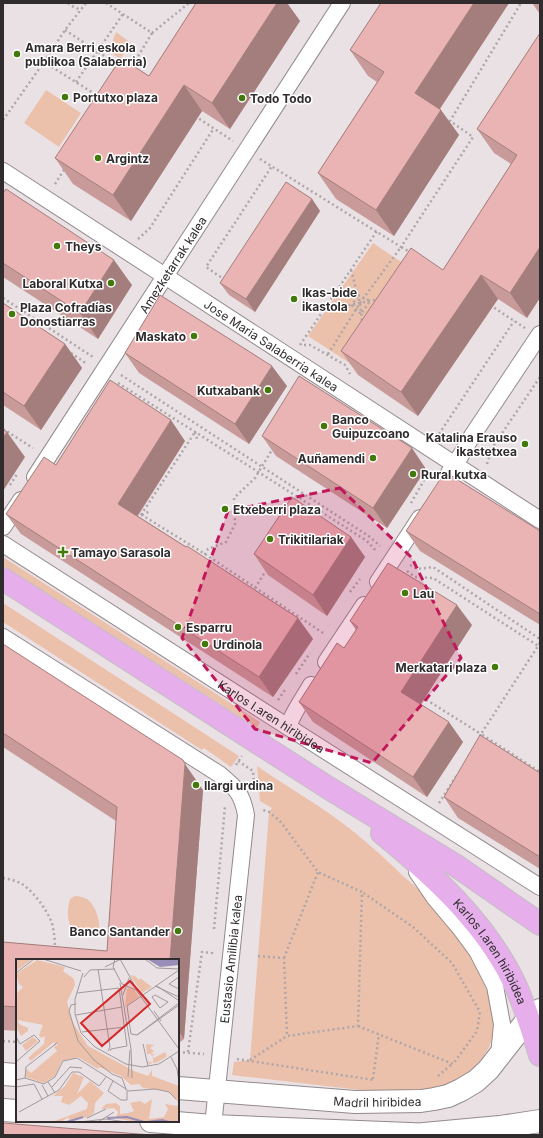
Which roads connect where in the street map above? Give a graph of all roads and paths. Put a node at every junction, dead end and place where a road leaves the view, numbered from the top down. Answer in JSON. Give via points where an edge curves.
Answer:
{"nodes":[{"id":1,"x":68,"y":3,"type":"edge"},
{"id":2,"x":86,"y":3,"type":"edge"},
{"id":3,"x":106,"y":3,"type":"edge"},
{"id":4,"x":189,"y":3,"type":"edge"},
{"id":5,"x":342,"y":3,"type":"edge"},
{"id":6,"x":521,"y":3,"type":"edge"},
{"id":7,"x":81,"y":10,"type":"junction"},
{"id":8,"x":123,"y":14,"type":"junction"},
{"id":9,"x":66,"y":30,"type":"junction"},
{"id":10,"x":152,"y":33,"type":"junction"},
{"id":11,"x":98,"y":51,"type":"junction"},
{"id":12,"x":44,"y":62,"type":"junction"},
{"id":13,"x":122,"y":68,"type":"edge"},
{"id":14,"x":129,"y":72,"type":"edge"},
{"id":15,"x":76,"y":82,"type":"junction"},
{"id":16,"x":102,"y":98,"type":"edge"},
{"id":17,"x":195,"y":115,"type":"edge"},
{"id":18,"x":3,"y":120,"type":"edge"},
{"id":19,"x":214,"y":128,"type":"junction"},
{"id":20,"x":246,"y":150,"type":"junction"},
{"id":21,"x":272,"y":166,"type":"junction"},
{"id":22,"x":66,"y":168,"type":"edge"},
{"id":23,"x":3,"y":171,"type":"edge"},
{"id":24,"x":296,"y":180,"type":"junction"},
{"id":25,"x":54,"y":186,"type":"edge"},
{"id":26,"x":291,"y":187,"type":"edge"},
{"id":27,"x":377,"y":231,"type":"junction"},
{"id":28,"x":136,"y":241,"type":"dead end"},
{"id":29,"x":401,"y":247,"type":"junction"},
{"id":30,"x":414,"y":254,"type":"edge"},
{"id":31,"x":351,"y":270,"type":"junction"},
{"id":32,"x":165,"y":276,"type":"junction"},
{"id":33,"x":227,"y":282,"type":"edge"},
{"id":34,"x":358,"y":295,"type":"junction"},
{"id":35,"x":3,"y":298,"type":"edge"},
{"id":36,"x":365,"y":298,"type":"junction"},
{"id":37,"x":384,"y":298,"type":"edge"},
{"id":38,"x":370,"y":301,"type":"junction"},
{"id":39,"x":360,"y":303,"type":"junction"},
{"id":40,"x":489,"y":304,"type":"edge"},
{"id":41,"x":352,"y":305,"type":"junction"},
{"id":42,"x":356,"y":310,"type":"junction"},
{"id":43,"x":324,"y":311,"type":"junction"},
{"id":44,"x":361,"y":314,"type":"junction"},
{"id":45,"x":514,"y":321,"type":"junction"},
{"id":46,"x":363,"y":328,"type":"edge"},
{"id":47,"x":539,"y":335,"type":"edge"},
{"id":48,"x":69,"y":352,"type":"dead end"},
{"id":49,"x":328,"y":354,"type":"junction"},
{"id":50,"x":87,"y":364,"type":"dead end"},
{"id":51,"x":107,"y":366,"type":"junction"},
{"id":52,"x":355,"y":371,"type":"edge"},
{"id":53,"x":123,"y":376,"type":"junction"},
{"id":54,"x":540,"y":377,"type":"edge"},
{"id":55,"x":3,"y":429,"type":"edge"},
{"id":56,"x":433,"y":431,"type":"dead end"},
{"id":57,"x":195,"y":432,"type":"junction"},
{"id":58,"x":197,"y":439,"type":"dead end"},
{"id":59,"x":275,"y":446,"type":"edge"},
{"id":60,"x":34,"y":448,"type":"dead end"},
{"id":61,"x":455,"y":465,"type":"junction"},
{"id":62,"x":262,"y":466,"type":"junction"},
{"id":63,"x":429,"y":467,"type":"dead end"},
{"id":64,"x":486,"y":469,"type":"dead end"},
{"id":65,"x":258,"y":472,"type":"junction"},
{"id":66,"x":442,"y":484,"type":"edge"},
{"id":67,"x":429,"y":504,"type":"edge"},
{"id":68,"x":407,"y":508,"type":"dead end"},
{"id":69,"x":135,"y":511,"type":"dead end"},
{"id":70,"x":150,"y":511,"type":"dead end"},
{"id":71,"x":141,"y":515,"type":"junction"},
{"id":72,"x":540,"y":520,"type":"edge"},
{"id":73,"x":3,"y":527,"type":"edge"},
{"id":74,"x":3,"y":544,"type":"edge"},
{"id":75,"x":205,"y":554,"type":"junction"},
{"id":76,"x":399,"y":560,"type":"junction"},
{"id":77,"x":201,"y":561,"type":"edge"},
{"id":78,"x":262,"y":566,"type":"edge"},
{"id":79,"x":361,"y":578,"type":"dead end"},
{"id":80,"x":3,"y":579,"type":"edge"},
{"id":81,"x":255,"y":588,"type":"junction"},
{"id":82,"x":348,"y":596,"type":"dead end"},
{"id":83,"x":327,"y":627,"type":"dead end"},
{"id":84,"x":323,"y":633,"type":"junction"},
{"id":85,"x":3,"y":637,"type":"edge"},
{"id":86,"x":320,"y":638,"type":"dead end"},
{"id":87,"x":540,"y":639,"type":"edge"},
{"id":88,"x":539,"y":645,"type":"edge"},
{"id":89,"x":313,"y":648,"type":"dead end"},
{"id":90,"x":293,"y":678,"type":"dead end"},
{"id":91,"x":285,"y":690,"type":"dead end"},
{"id":92,"x":422,"y":697,"type":"dead end"},
{"id":93,"x":269,"y":714,"type":"junction"},
{"id":94,"x":288,"y":727,"type":"junction"},
{"id":95,"x":482,"y":734,"type":"junction"},
{"id":96,"x":476,"y":744,"type":"edge"},
{"id":97,"x":460,"y":770,"type":"edge"},
{"id":98,"x":540,"y":772,"type":"edge"},
{"id":99,"x":230,"y":784,"type":"junction"},
{"id":100,"x":327,"y":787,"type":"junction"},
{"id":101,"x":257,"y":809,"type":"dead end"},
{"id":102,"x":436,"y":809,"type":"dead end"},
{"id":103,"x":401,"y":849,"type":"junction"},
{"id":104,"x":318,"y":872,"type":"junction"},
{"id":105,"x":3,"y":878,"type":"edge"},
{"id":106,"x":540,"y":887,"type":"edge"},
{"id":107,"x":362,"y":892,"type":"junction"},
{"id":108,"x":540,"y":924,"type":"edge"},
{"id":109,"x":214,"y":930,"type":"dead end"},
{"id":110,"x":213,"y":945,"type":"dead end"},
{"id":111,"x":55,"y":952,"type":"edge"},
{"id":112,"x":258,"y":956,"type":"dead end"},
{"id":113,"x":284,"y":958,"type":"junction"},
{"id":114,"x":534,"y":1014,"type":"edge"},
{"id":115,"x":358,"y":1026,"type":"junction"},
{"id":116,"x":379,"y":1034,"type":"junction"},
{"id":117,"x":287,"y":1036,"type":"junction"},
{"id":118,"x":3,"y":1041,"type":"edge"},
{"id":119,"x":16,"y":1042,"type":"edge"},
{"id":120,"x":179,"y":1052,"type":"edge"},
{"id":121,"x":188,"y":1052,"type":"junction"},
{"id":122,"x":539,"y":1053,"type":"edge"},
{"id":123,"x":499,"y":1056,"type":"junction"},
{"id":124,"x":221,"y":1057,"type":"junction"},
{"id":125,"x":453,"y":1064,"type":"junction"},
{"id":126,"x":3,"y":1074,"type":"edge"},
{"id":127,"x":16,"y":1075,"type":"edge"},
{"id":128,"x":437,"y":1076,"type":"dead end"},
{"id":129,"x":373,"y":1080,"type":"junction"},
{"id":130,"x":380,"y":1080,"type":"dead end"},
{"id":131,"x":179,"y":1088,"type":"edge"},
{"id":132,"x":217,"y":1091,"type":"junction"},
{"id":133,"x":3,"y":1110,"type":"edge"},
{"id":134,"x":16,"y":1111,"type":"edge"},
{"id":135,"x":158,"y":1122,"type":"edge"},
{"id":136,"x":540,"y":1122,"type":"edge"},
{"id":137,"x":212,"y":1130,"type":"edge"},
{"id":138,"x":429,"y":1134,"type":"edge"}],
"edges":[{"from":1,"to":7,"type":"path"},
{"from":2,"to":7,"type":"path"},
{"from":3,"to":8,"type":"path"},
{"from":4,"to":10,"type":"path"},
{"from":5,"to":20,"type":"street","name":"Amezketarrak kalea"},
{"from":6,"to":29,"type":"path","via":[[450,121],[473,137]]},
{"from":7,"to":9,"type":"path"},
{"from":8,"to":10,"type":"path"},
{"from":8,"to":11,"type":"path"},
{"from":9,"to":11,"type":"path"},
{"from":9,"to":12,"type":"path"},
{"from":10,"to":14,"type":"path"},
{"from":11,"to":13,"type":"path"},
{"from":11,"to":15,"type":"path"},
{"from":12,"to":15,"type":"path"},
{"from":12,"to":18,"type":"path"},
{"from":15,"to":16,"type":"path"},
{"from":17,"to":19,"type":"path"},
{"from":19,"to":20,"type":"path"},
{"from":19,"to":28,"type":"path","via":[[150,228]]},
{"from":20,"to":21,"type":"path"},
{"from":20,"to":32,"type":"street","name":"Amezketarrak kalea"},
{"from":21,"to":24,"type":"path"},
{"from":21,"to":33,"type":"path","via":[[206,268]]},
{"from":22,"to":25,"type":"path"},
{"from":23,"to":32,"type":"street","name":"Jose Maria Salaberria kalea"},
{"from":24,"to":26,"type":"path"},
{"from":24,"to":27,"type":"path"},
{"from":27,"to":29,"type":"path"},
{"from":27,"to":31,"type":"path"},
{"from":29,"to":30,"type":"path"},
{"from":29,"to":36,"type":"path"},
{"from":31,"to":34,"type":"path"},
{"from":31,"to":43,"type":"path"},
{"from":32,"to":51,"type":"street","name":"Amezketarrak kalea"},
{"from":32,"to":61,"type":"street","name":"Jose Maria Salaberria kalea"},
{"from":34,"to":36,"type":"path"},
{"from":34,"to":39,"type":"path"},
{"from":34,"to":41,"type":"path"},
{"from":35,"to":51,"type":"path"},
{"from":36,"to":38,"type":"path"},
{"from":36,"to":39,"type":"path"},
{"from":37,"to":38,"type":"path"},
{"from":38,"to":39,"type":"path"},
{"from":38,"to":44,"type":"path"},
{"from":39,"to":41,"type":"path"},
{"from":39,"to":42,"type":"path"},
{"from":39,"to":44,"type":"path"},
{"from":40,"to":45,"type":"path"},
{"from":41,"to":42,"type":"path"},
{"from":41,"to":43,"type":"path"},
{"from":42,"to":44,"type":"path"},
{"from":42,"to":49,"type":"path"},
{"from":43,"to":49,"type":"path","via":[[300,345],[310,344]]},
{"from":44,"to":46,"type":"path"},
{"from":45,"to":47,"type":"path"},
{"from":45,"to":56,"type":"path","via":[[439,435]]},
{"from":47,"to":61,"type":"street"},
{"from":48,"to":50,"type":"path"},
{"from":49,"to":52,"type":"path","via":[[345,365],[351,376]]},
{"from":51,"to":53,"type":"path"},
{"from":51,"to":73,"type":"street","name":"Amezketarrak kalea"},
{"from":53,"to":57,"type":"path","via":[[118,383]]},
{"from":53,"to":62,"type":"path"},
{"from":54,"to":64,"type":"path","via":[[492,448]]},
{"from":55,"to":60,"type":"path"},
{"from":57,"to":58,"type":"path"},
{"from":57,"to":65,"type":"path"},
{"from":57,"to":71,"type":"path"},
{"from":59,"to":62,"type":"path"},
{"from":61,"to":66,"type":"street"},
{"from":61,"to":72,"type":"street","name":"Jose Maria Salaberria kalea"},
{"from":62,"to":65,"type":"path"},
{"from":62,"to":76,"type":"path","via":[[370,537]]},
{"from":63,"to":68,"type":"path","via":[[424,482]]},
{"from":65,"to":75,"type":"path","via":[[234,498],[235,524],[226,542],[208,549]]},
{"from":65,"to":76,"type":"path","via":[[366,541],[379,553]]},
{"from":67,"to":76,"type":"street"},
{"from":69,"to":71,"type":"path"},
{"from":70,"to":71,"type":"path"},
{"from":71,"to":75,"type":"path"},
{"from":74,"to":93,"type":"street","name":"Karlos I.aren hiribidea"},
{"from":75,"to":77,"type":"path"},
{"from":75,"to":81,"type":"path"},
{"from":76,"to":87,"type":"path","via":[[417,569],[433,567]]},
{"from":76,"to":88,"type":"path","via":[[415,577],[433,578]]},
{"from":76,"to":94,"type":"street","via":[[298,707]]},
{"from":78,"to":81,"type":"path","via":[[267,569]]},
{"from":79,"to":82,"type":"path"},
{"from":80,"to":100,"type":"main road","name":"Karlos I.aren hiribidea"},
{"from":81,"to":84,"type":"path"},
{"from":83,"to":84,"type":"path"},
{"from":84,"to":86,"type":"path"},
{"from":85,"to":99,"type":"street"},
{"from":88,"to":95,"type":"path"},
{"from":89,"to":90,"type":"path"},
{"from":91,"to":93,"type":"path"},
{"from":92,"to":95,"type":"path"},
{"from":93,"to":94,"type":"street","name":"Karlos I.aren hiribidea"},
{"from":94,"to":106,"type":"street","name":"Karlos I.aren hiribidea"},
{"from":95,"to":96,"type":"path"},
{"from":95,"to":98,"type":"path"},
{"from":97,"to":102,"type":"path"},
{"from":99,"to":109,"type":"path"},
{"from":99,"to":124,"type":"street","name":"Eustasio Amilibia kalea","via":[[240,794],[246,815]]},
{"from":100,"to":103,"type":"main road","name":"Karlos I.aren hiribidea"},
{"from":100,"to":108,"type":"main road","name":"Karlos I.aren hiribidea","via":[[458,866]]},
{"from":101,"to":104,"type":"path","via":[[269,812],[280,821]]},
{"from":103,"to":114,"type":"main road","name":"Karlos I.aren hiribidea","via":[[471,917],[503,962]]},
{"from":103,"to":123,"type":"street","name":"Karlos I.aren hiribidea","via":[[434,897],[477,951],[495,986],[502,1024]]},
{"from":104,"to":107,"type":"path"},
{"from":104,"to":113,"type":"path"},
{"from":105,"to":111,"type":"path","via":[[20,882],[39,901],[52,923]]},
{"from":107,"to":115,"type":"path"},
{"from":107,"to":125,"type":"path","via":[[413,928],[452,963],[480,1012],[477,1030]]},
{"from":110,"to":121,"type":"path","via":[[212,953],[202,952]]},
{"from":112,"to":113,"type":"path"},
{"from":113,"to":117,"type":"path"},
{"from":114,"to":122,"type":"main road","name":"Karlos I.aren hiribidea"},
{"from":114,"to":123,"type":"main road","name":"Madril hiribidea"},
{"from":115,"to":116,"type":"path"},
{"from":115,"to":117,"type":"path"},
{"from":116,"to":125,"type":"path"},
{"from":116,"to":129,"type":"path"},
{"from":117,"to":129,"type":"path","via":[[250,1060]]},
{"from":118,"to":119,"type":"path"},
{"from":120,"to":121,"type":"path"},
{"from":121,"to":124,"type":"path"},
{"from":123,"to":132,"type":"main road","name":"Madril hiribidea","via":[[476,1081],[448,1096],[434,1100],[355,1102]]},
{"from":124,"to":132,"type":"street","name":"Eustasio Amilibia kalea"},
{"from":125,"to":128,"type":"path"},
{"from":126,"to":127,"type":"main road"},
{"from":129,"to":130,"type":"path"},
{"from":131,"to":132,"type":"main road","name":"Madril hiribidea"},
{"from":132,"to":137,"type":"street","name":"Eustasio Amilibia kalea"},
{"from":133,"to":134,"type":"main road"},
{"from":135,"to":137,"type":"main road"},
{"from":136,"to":138,"type":"main road"},
{"from":137,"to":138,"type":"main road"}]}
